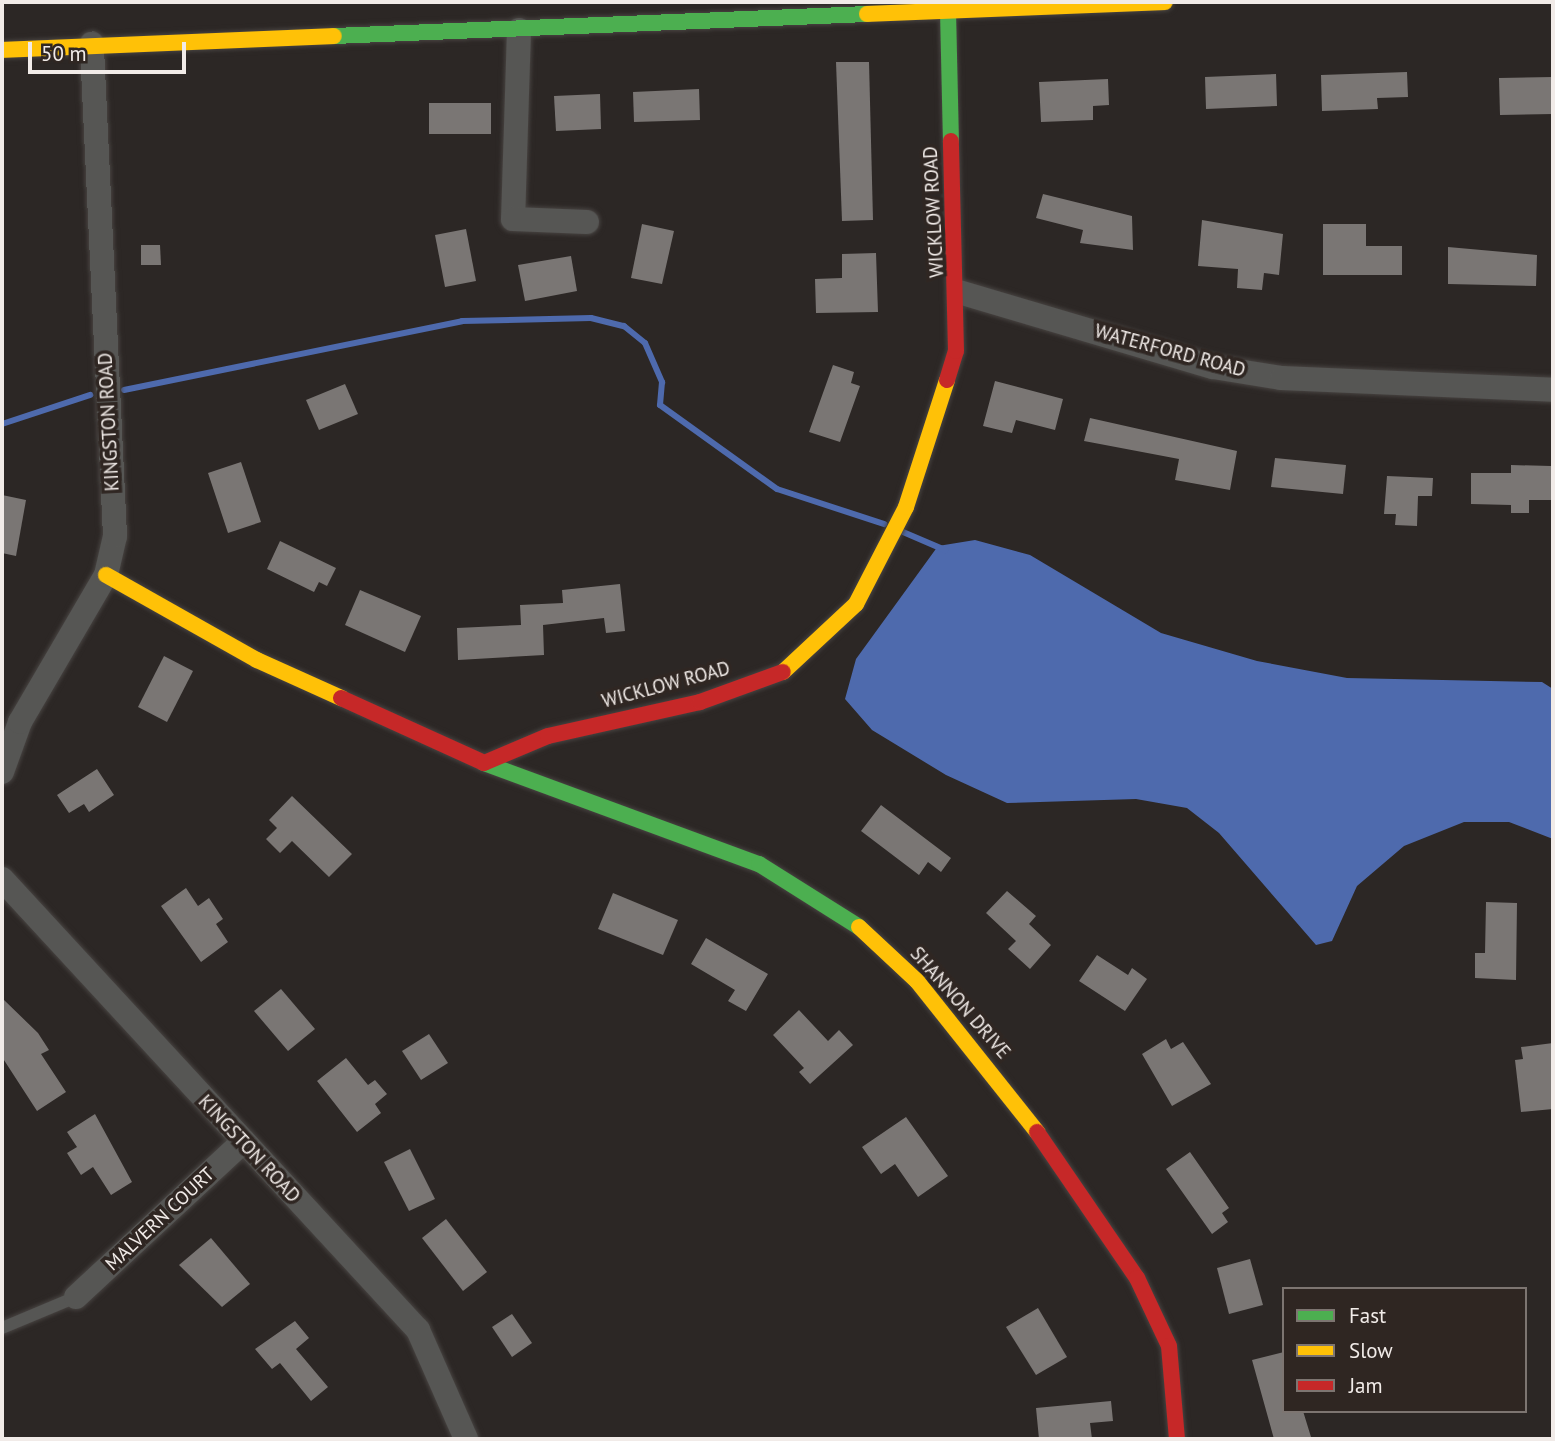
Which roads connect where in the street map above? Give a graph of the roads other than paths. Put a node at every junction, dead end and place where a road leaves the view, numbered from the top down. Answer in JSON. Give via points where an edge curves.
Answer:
{"nodes":[{"id":1,"x":1165,"y":2,"type":"edge"},
{"id":2,"x":1088,"y":3,"type":"edge"},
{"id":3,"x":948,"y":11,"type":"junction"},
{"id":4,"x":519,"y":30,"type":"junction"},
{"id":5,"x":92,"y":44,"type":"junction"},
{"id":6,"x":2,"y":50,"type":"edge"},
{"id":7,"x":587,"y":222,"type":"dead end"},
{"id":8,"x":959,"y":292,"type":"junction"},
{"id":9,"x":1553,"y":390,"type":"edge"},
{"id":10,"x":106,"y":575,"type":"junction"},
{"id":11,"x":484,"y":763,"type":"junction"},
{"id":12,"x":2,"y":772,"type":"edge"},
{"id":13,"x":2,"y":879,"type":"edge"},
{"id":14,"x":244,"y":1141,"type":"junction"},
{"id":15,"x":76,"y":1297,"type":"joint"},
{"id":16,"x":2,"y":1328,"type":"edge"},
{"id":17,"x":466,"y":1439,"type":"edge"},
{"id":18,"x":1177,"y":1439,"type":"edge"}],
"edges":[{"from":1,"to":2,"type":"street"},
{"from":2,"to":3,"type":"street"},
{"from":3,"to":4,"type":"street"},
{"from":3,"to":8,"type":"street","name":"WICKLOW ROAD"},
{"from":4,"to":5,"type":"street"},
{"from":4,"to":7,"type":"street","via":[[513,219]]},
{"from":5,"to":6,"type":"street"},
{"from":5,"to":10,"type":"street","name":"KINGSTON ROAD","via":[[115,536]]},
{"from":8,"to":9,"type":"street","name":"WATERFORD ROAD","via":[[1213,367],[1282,378]]},
{"from":8,"to":11,"type":"street","name":"WICKLOW ROAD","via":[[956,351],[906,507],[856,604],[787,670],[700,702],[548,736]]},
{"from":10,"to":11,"type":"street","via":[[267,664]]},
{"from":10,"to":12,"type":"street","name":"KINGSTON ROAD","via":[[20,722]]},
{"from":11,"to":18,"type":"street","name":"SHANNON DRIVE","via":[[759,864],[844,913],[917,981],[1036,1130],[1137,1278],[1169,1346]]},
{"from":13,"to":14,"type":"street","name":"KINGSTON ROAD"},
{"from":14,"to":15,"type":"street","name":"MALVERN COURT"},
{"from":14,"to":17,"type":"street","name":"KINGSTON ROAD","via":[[418,1330]]},
{"from":15,"to":16,"type":"lane"}]}
